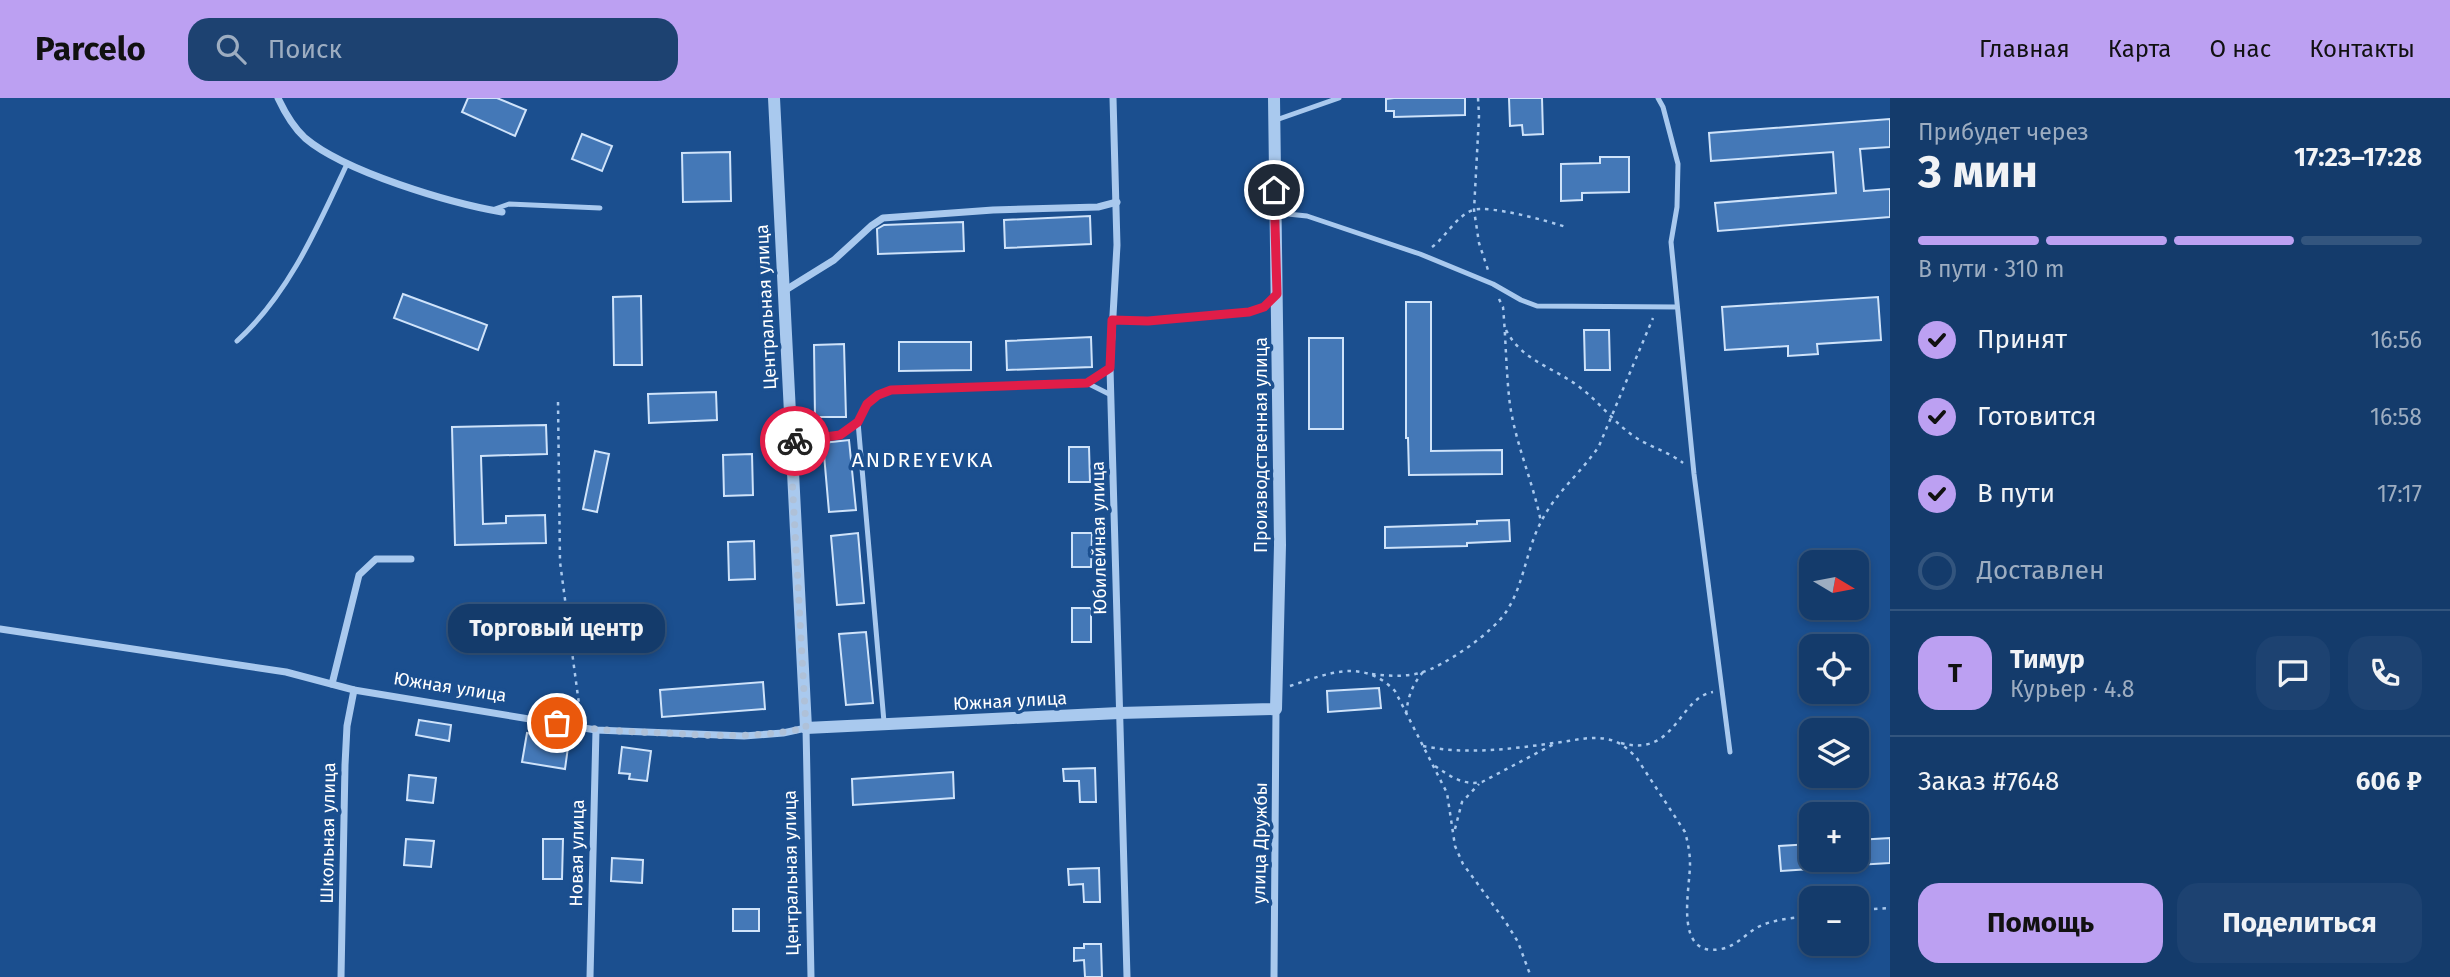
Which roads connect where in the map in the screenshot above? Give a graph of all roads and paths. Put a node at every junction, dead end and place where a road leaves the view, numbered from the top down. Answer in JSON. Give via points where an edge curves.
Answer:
{"nodes":[{"id":1,"x":278,"y":98,"type":"edge"},
{"id":2,"x":774,"y":98,"type":"edge"},
{"id":3,"x":1113,"y":98,"type":"edge"},
{"id":4,"x":1273,"y":98,"type":"edge"},
{"id":5,"x":1339,"y":98,"type":"edge"},
{"id":6,"x":1478,"y":98,"type":"edge"},
{"id":7,"x":1658,"y":98,"type":"edge"},
{"id":8,"x":1273,"y":121,"type":"junction"},
{"id":9,"x":347,"y":164,"type":"junction"},
{"id":10,"x":1117,"y":202,"type":"junction"},
{"id":11,"x":600,"y":208,"type":"dead end"},
{"id":12,"x":493,"y":210,"type":"junction"},
{"id":13,"x":1474,"y":210,"type":"junction"},
{"id":14,"x":502,"y":212,"type":"dead end"},
{"id":15,"x":1275,"y":212,"type":"junction"},
{"id":16,"x":1566,"y":227,"type":"dead end"},
{"id":17,"x":1420,"y":254,"type":"junction"},
{"id":18,"x":1493,"y":284,"type":"junction"},
{"id":19,"x":782,"y":292,"type":"junction"},
{"id":20,"x":1277,"y":294,"type":"junction"},
{"id":21,"x":1677,"y":307,"type":"junction"},
{"id":22,"x":1657,"y":308,"type":"junction"},
{"id":23,"x":1112,"y":320,"type":"junction"},
{"id":24,"x":1505,"y":327,"type":"junction"},
{"id":25,"x":237,"y":341,"type":"dead end"},
{"id":26,"x":1110,"y":368,"type":"junction"},
{"id":27,"x":1087,"y":383,"type":"junction"},
{"id":28,"x":1111,"y":395,"type":"junction"},
{"id":29,"x":558,"y":402,"type":"dead end"},
{"id":30,"x":1611,"y":416,"type":"junction"},
{"id":31,"x":858,"y":422,"type":"junction"},
{"id":32,"x":790,"y":441,"type":"junction"},
{"id":33,"x":1694,"y":474,"type":"junction"},
{"id":34,"x":1541,"y":522,"type":"junction"},
{"id":35,"x":411,"y":559,"type":"dead end"},
{"id":36,"x":0,"y":629,"type":"edge"},
{"id":37,"x":1423,"y":672,"type":"junction"},
{"id":38,"x":1372,"y":674,"type":"junction"},
{"id":39,"x":332,"y":684,"type":"junction"},
{"id":40,"x":354,"y":690,"type":"junction"},
{"id":41,"x":1277,"y":690,"type":"junction"},
{"id":42,"x":1722,"y":691,"type":"junction"},
{"id":43,"x":1276,"y":709,"type":"junction"},
{"id":44,"x":1119,"y":713,"type":"junction"},
{"id":45,"x":1406,"y":714,"type":"junction"},
{"id":46,"x":885,"y":724,"type":"junction"},
{"id":47,"x":583,"y":728,"type":"junction"},
{"id":48,"x":806,"y":728,"type":"junction"},
{"id":49,"x":596,"y":730,"type":"junction"},
{"id":50,"x":1614,"y":741,"type":"junction"},
{"id":51,"x":1557,"y":743,"type":"junction"},
{"id":52,"x":1423,"y":746,"type":"junction"},
{"id":53,"x":1730,"y":752,"type":"dead end"},
{"id":54,"x":1435,"y":765,"type":"junction"},
{"id":55,"x":1482,"y":782,"type":"junction"},
{"id":56,"x":1454,"y":834,"type":"junction"},
{"id":57,"x":1890,"y":908,"type":"edge"},
{"id":58,"x":1869,"y":909,"type":"edge"},
{"id":59,"x":1799,"y":918,"type":"edge"},
{"id":60,"x":341,"y":977,"type":"edge"},
{"id":61,"x":590,"y":977,"type":"edge"},
{"id":62,"x":811,"y":977,"type":"edge"},
{"id":63,"x":1127,"y":977,"type":"edge"},
{"id":64,"x":1274,"y":977,"type":"edge"},
{"id":65,"x":1531,"y":977,"type":"edge"}],
"edges":[{"from":1,"to":9,"type":"street","via":[[304,137]]},
{"from":2,"to":19,"type":"street","name":"Центральная улица"},
{"from":3,"to":10,"type":"street","name":"Юбилейная улица"},
{"from":4,"to":8,"type":"street","name":"Производственная улица"},
{"from":5,"to":8,"type":"lane"},
{"from":6,"to":13,"type":"path"},
{"from":7,"to":21,"type":"lane","via":[[1678,164],[1671,242]]},
{"from":8,"to":15,"type":"street","name":"Производственная улица"},
{"from":9,"to":12,"type":"street","via":[[417,190]]},
{"from":9,"to":25,"type":"lane","via":[[311,243],[252,328]]},
{"from":10,"to":19,"type":"street","via":[[1098,207],[883,218],[834,260]]},
{"from":10,"to":23,"type":"street","name":"Юбилейная улица"},
{"from":11,"to":12,"type":"lane","via":[[509,204]]},
{"from":12,"to":14,"type":"street"},
{"from":13,"to":16,"type":"path","via":[[1540,218]]},
{"from":13,"to":17,"type":"path"},
{"from":13,"to":18,"type":"path"},
{"from":15,"to":17,"type":"lane","via":[[1307,216]]},
{"from":15,"to":20,"type":"street","name":"Производственная улица"},
{"from":17,"to":18,"type":"lane"},
{"from":18,"to":22,"type":"lane","via":[[1537,306]]},
{"from":18,"to":24,"type":"path"},
{"from":19,"to":32,"type":"street","name":"Центральная улица"},
{"from":20,"to":23,"type":"lane","via":[[1264,307],[1249,312]]},
{"from":20,"to":41,"type":"street","name":"Производственная улица"},
{"from":21,"to":22,"type":"lane"},
{"from":21,"to":33,"type":"lane"},
{"from":22,"to":30,"type":"path"},
{"from":23,"to":26,"type":"street","name":"Юбилейная улица"},
{"from":24,"to":30,"type":"path","via":[[1523,353],[1577,385]]},
{"from":24,"to":34,"type":"path","via":[[1510,404]]},
{"from":26,"to":27,"type":"lane"},
{"from":26,"to":28,"type":"street","name":"Юбилейная улица"},
{"from":27,"to":28,"type":"lane"},
{"from":27,"to":31,"type":"lane","via":[[891,390],[867,404]]},
{"from":28,"to":44,"type":"street","name":"Юбилейная улица"},
{"from":29,"to":47,"type":"path","via":[[560,562]]},
{"from":30,"to":33,"type":"path","via":[[1633,436],[1679,459]]},
{"from":30,"to":34,"type":"path","via":[[1600,446]]},
{"from":31,"to":32,"type":"lane","via":[[840,435]]},
{"from":31,"to":46,"type":"lane"},
{"from":32,"to":48,"type":"street","name":"Центральная улица"},
{"from":33,"to":42,"type":"lane"},
{"from":34,"to":37,"type":"path","via":[[1507,611],[1469,646]]},
{"from":35,"to":39,"type":"street","via":[[376,559],[359,575]]},
{"from":36,"to":39,"type":"street","name":"Южная улица"},
{"from":37,"to":38,"type":"path"},
{"from":37,"to":45,"type":"path","via":[[1414,683]]},
{"from":38,"to":41,"type":"path","via":[[1337,671]]},
{"from":38,"to":45,"type":"path","via":[[1395,691]]},
{"from":39,"to":40,"type":"street","name":"Южная улица"},
{"from":40,"to":47,"type":"street","name":"Южная улица"},
{"from":40,"to":60,"type":"street","name":"Школьная улица","via":[[345,765]]},
{"from":41,"to":43,"type":"street","name":"Производственная улица"},
{"from":42,"to":50,"type":"path","via":[[1707,693],[1668,734],[1653,742]]},
{"from":42,"to":53,"type":"lane"},
{"from":43,"to":44,"type":"street","name":"Южная улица"},
{"from":43,"to":64,"type":"street","name":"улица Дружбы"},
{"from":44,"to":46,"type":"street","name":"Южная улица"},
{"from":44,"to":63,"type":"street","name":"Юбилейная улица"},
{"from":45,"to":52,"type":"path"},
{"from":46,"to":48,"type":"street","name":"Южная улица"},
{"from":47,"to":49,"type":"street","name":"Южная улица"},
{"from":48,"to":49,"type":"street","name":"Южная улица","via":[[744,736]]},
{"from":48,"to":62,"type":"street","name":"Центральная улица"},
{"from":49,"to":61,"type":"street","name":"Новая улица"},
{"from":50,"to":51,"type":"path","via":[[1583,738]]},
{"from":50,"to":59,"type":"path","via":[[1636,757],[1685,832],[1690,862],[1687,921],[1696,944],[1720,949],[1757,927]]},
{"from":51,"to":52,"type":"path","via":[[1460,751]]},
{"from":51,"to":55,"type":"path"},
{"from":52,"to":54,"type":"path"},
{"from":54,"to":55,"type":"path","via":[[1459,781]]},
{"from":54,"to":56,"type":"path","via":[[1447,793]]},
{"from":55,"to":56,"type":"path","via":[[1462,802]]},
{"from":56,"to":65,"type":"path","via":[[1463,864],[1518,942]]},
{"from":57,"to":58,"type":"path"}]}
